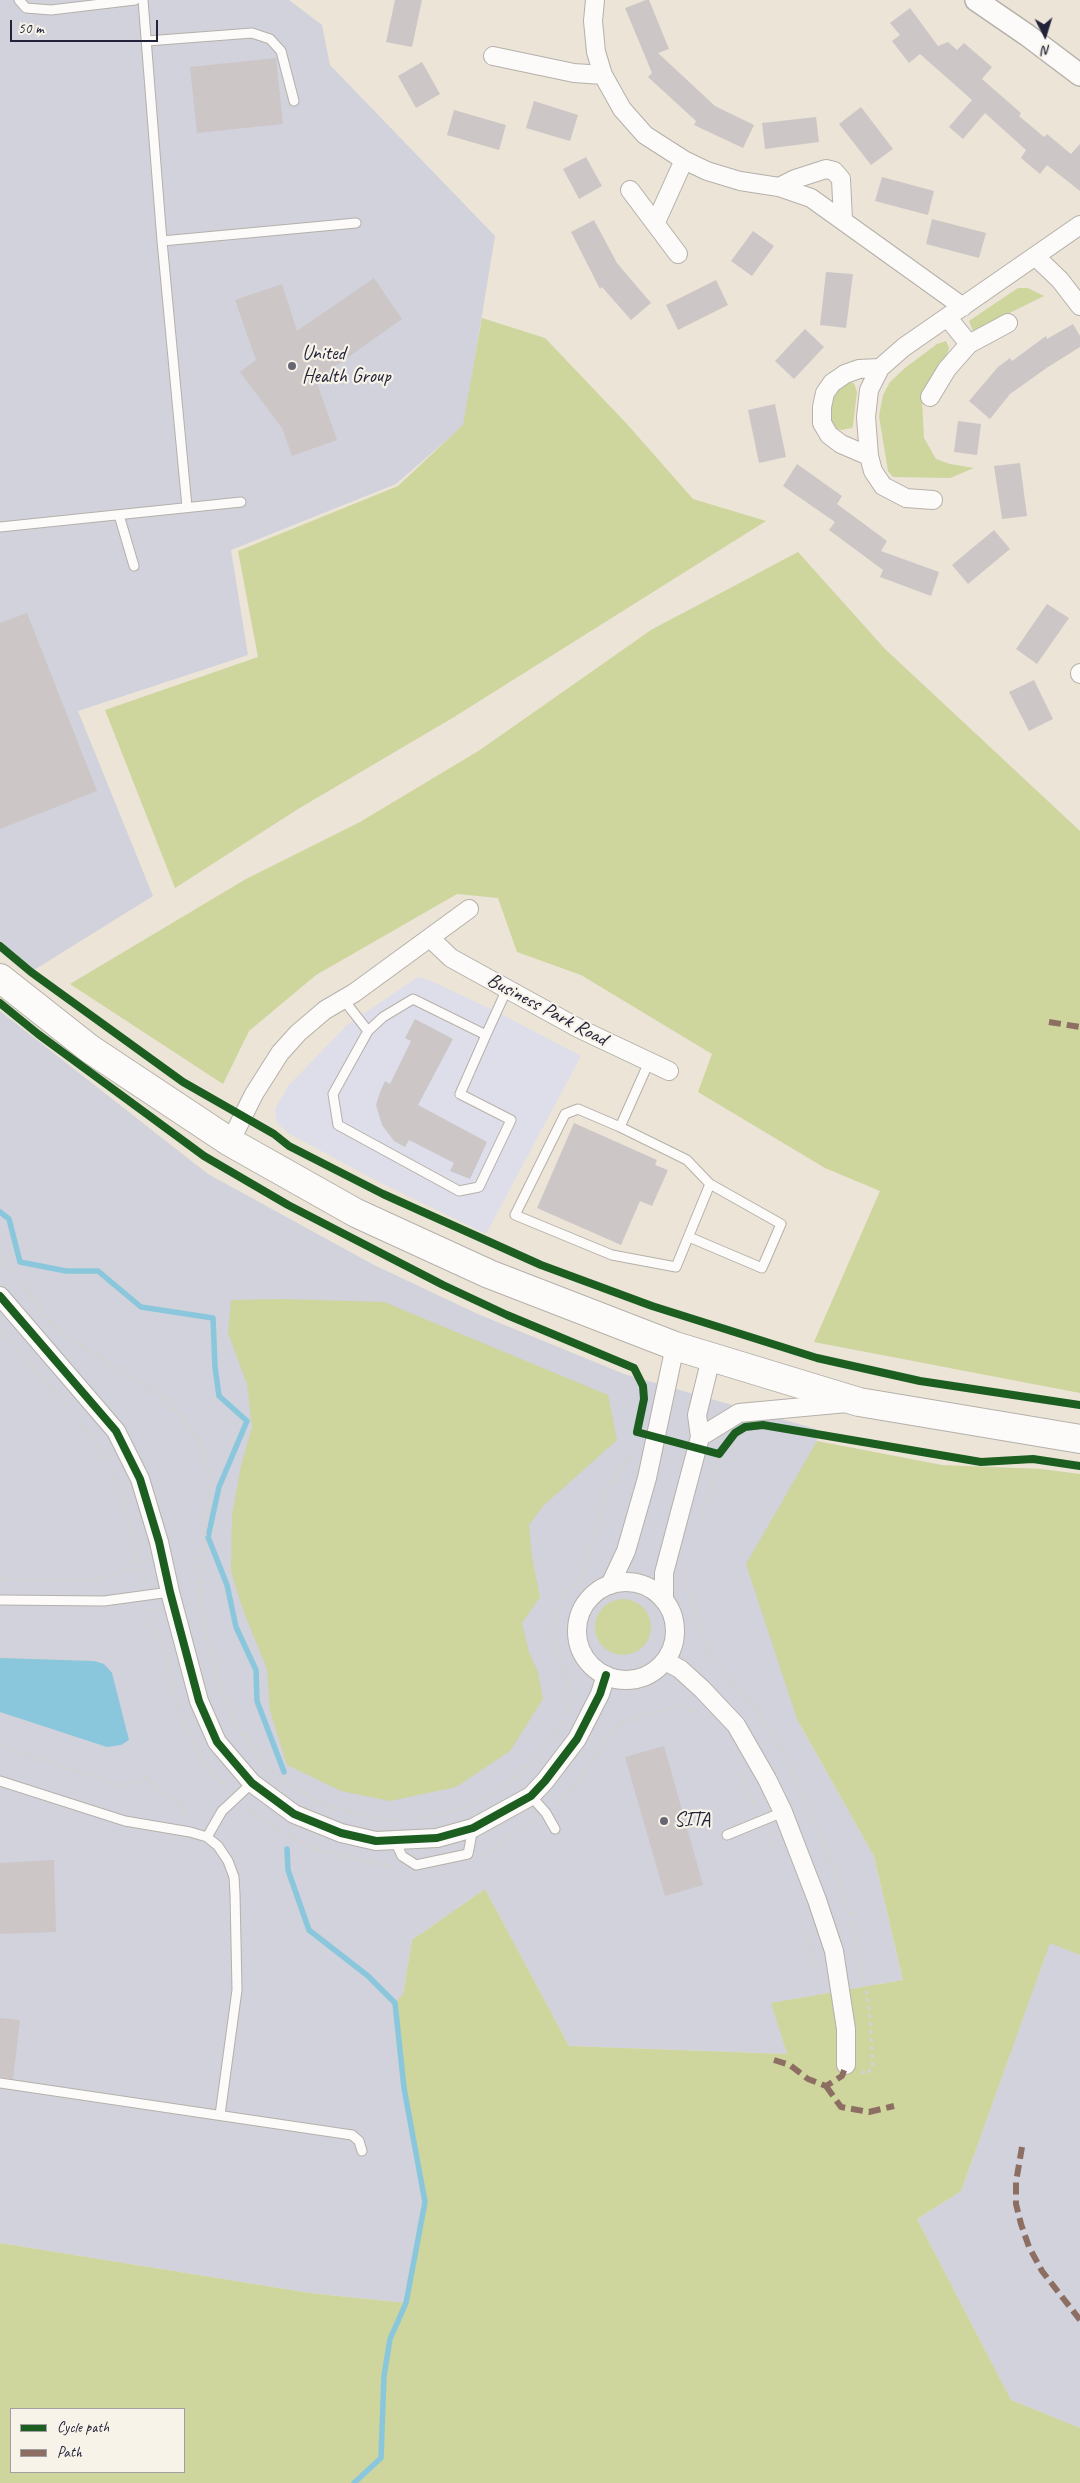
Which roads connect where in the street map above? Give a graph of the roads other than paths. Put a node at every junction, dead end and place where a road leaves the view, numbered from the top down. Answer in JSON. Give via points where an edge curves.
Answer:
{"nodes":[{"id":1,"x":19,"y":0,"type":"edge"},
{"id":2,"x":135,"y":0,"type":"edge"},
{"id":3,"x":144,"y":0,"type":"edge"},
{"id":4,"x":595,"y":0,"type":"edge"},
{"id":5,"x":976,"y":0,"type":"edge"},
{"id":6,"x":147,"y":41,"type":"junction"},
{"id":7,"x":493,"y":56,"type":"dead end"},
{"id":8,"x":603,"y":75,"type":"junction"},
{"id":9,"x":1080,"y":75,"type":"edge"},
{"id":10,"x":294,"y":101,"type":"dead end"},
{"id":11,"x":684,"y":160,"type":"junction"},
{"id":12,"x":779,"y":187,"type":"junction"},
{"id":13,"x":630,"y":190,"type":"dead end"},
{"id":14,"x":843,"y":220,"type":"junction"},
{"id":15,"x":656,"y":222,"type":"junction"},
{"id":16,"x":356,"y":223,"type":"dead end"},
{"id":17,"x":1080,"y":225,"type":"edge"},
{"id":18,"x":162,"y":240,"type":"junction"},
{"id":19,"x":678,"y":254,"type":"dead end"},
{"id":20,"x":1036,"y":257,"type":"junction"},
{"id":21,"x":1080,"y":306,"type":"edge"},
{"id":22,"x":963,"y":307,"type":"junction"},
{"id":23,"x":948,"y":318,"type":"junction"},
{"id":24,"x":1008,"y":323,"type":"dead end"},
{"id":25,"x":969,"y":344,"type":"junction"},
{"id":26,"x":880,"y":368,"type":"junction"},
{"id":27,"x":930,"y":398,"type":"dead end"},
{"id":28,"x":869,"y":456,"type":"junction"},
{"id":29,"x":933,"y":500,"type":"dead end"},
{"id":30,"x":240,"y":502,"type":"dead end"},
{"id":31,"x":187,"y":507,"type":"junction"},
{"id":32,"x":119,"y":515,"type":"junction"},
{"id":33,"x":0,"y":527,"type":"edge"},
{"id":34,"x":134,"y":566,"type":"dead end"},
{"id":35,"x":469,"y":909,"type":"dead end"},
{"id":36,"x":431,"y":939,"type":"junction"},
{"id":37,"x":0,"y":978,"type":"edge"},
{"id":38,"x":507,"y":989,"type":"junction"},
{"id":39,"x":344,"y":1000,"type":"junction"},
{"id":40,"x":368,"y":1031,"type":"junction"},
{"id":41,"x":486,"y":1036,"type":"junction"},
{"id":42,"x":649,"y":1062,"type":"junction"},
{"id":43,"x":669,"y":1071,"type":"dead end"},
{"id":44,"x":620,"y":1127,"type":"junction"},
{"id":45,"x":230,"y":1142,"type":"junction"},
{"id":46,"x":710,"y":1184,"type":"junction"},
{"id":47,"x":688,"y":1237,"type":"junction"},
{"id":48,"x":0,"y":1296,"type":"edge"},
{"id":49,"x":675,"y":1346,"type":"junction"},
{"id":50,"x":711,"y":1358,"type":"junction"},
{"id":51,"x":859,"y":1402,"type":"junction"},
{"id":52,"x":1080,"y":1439,"type":"edge"},
{"id":53,"x":699,"y":1443,"type":"junction"},
{"id":54,"x":610,"y":1585,"type":"junction"},
{"id":55,"x":170,"y":1592,"type":"junction"},
{"id":56,"x":664,"y":1599,"type":"junction"},
{"id":57,"x":0,"y":1600,"type":"edge"},
{"id":58,"x":665,"y":1661,"type":"junction"},
{"id":59,"x":606,"y":1675,"type":"junction"},
{"id":60,"x":0,"y":1781,"type":"edge"},
{"id":61,"x":252,"y":1783,"type":"junction"},
{"id":62,"x":530,"y":1796,"type":"junction"},
{"id":63,"x":782,"y":1812,"type":"junction"},
{"id":64,"x":473,"y":1828,"type":"junction"},
{"id":65,"x":555,"y":1829,"type":"dead end"},
{"id":66,"x":727,"y":1835,"type":"dead end"},
{"id":67,"x":207,"y":1837,"type":"junction"},
{"id":68,"x":395,"y":1841,"type":"junction"},
{"id":69,"x":846,"y":2064,"type":"dead end"},
{"id":70,"x":0,"y":2083,"type":"edge"},
{"id":71,"x":220,"y":2115,"type":"junction"},
{"id":72,"x":362,"y":2151,"type":"dead end"}],
"edges":[{"from":1,"to":2,"type":"lane","via":[[26,8],[51,10]]},
{"from":3,"to":6,"type":"lane"},
{"from":4,"to":8,"type":"street","via":[[596,52]]},
{"from":5,"to":9,"type":"street"},
{"from":6,"to":10,"type":"lane","via":[[252,33],[270,39],[281,51]]},
{"from":6,"to":18,"type":"lane"},
{"from":7,"to":8,"type":"street","via":[[574,73]]},
{"from":8,"to":11,"type":"street","via":[[622,109],[646,135]]},
{"from":11,"to":12,"type":"street","via":[[706,171],[740,181]]},
{"from":11,"to":15,"type":"street"},
{"from":12,"to":14,"type":"street","via":[[812,198]]},
{"from":12,"to":14,"type":"street","via":[[795,178],[826,169],[834,171],[840,179]]},
{"from":13,"to":15,"type":"street"},
{"from":14,"to":22,"type":"street"},
{"from":15,"to":19,"type":"street"},
{"from":16,"to":18,"type":"lane"},
{"from":17,"to":20,"type":"street"},
{"from":18,"to":31,"type":"lane"},
{"from":20,"to":21,"type":"street"},
{"from":20,"to":22,"type":"street"},
{"from":22,"to":23,"type":"street"},
{"from":23,"to":25,"type":"street"},
{"from":23,"to":26,"type":"street","via":[[904,347]]},
{"from":24,"to":25,"type":"street"},
{"from":25,"to":27,"type":"street","via":[[947,369]]},
{"from":26,"to":28,"type":"street","via":[[868,399]]},
{"from":26,"to":28,"type":"street","via":[[858,369],[832,382],[824,393],[822,407],[822,423],[829,435]]},
{"from":28,"to":29,"type":"street","via":[[873,471],[884,486],[906,498]]},
{"from":30,"to":31,"type":"lane"},
{"from":31,"to":32,"type":"lane"},
{"from":32,"to":33,"type":"lane"},
{"from":32,"to":34,"type":"lane"},
{"from":35,"to":36,"type":"street"},
{"from":36,"to":38,"type":"street","name":"Business Park Road","via":[[451,958]]},
{"from":36,"to":39,"type":"street"},
{"from":37,"to":45,"type":"main road","via":[[90,1049]]},
{"from":38,"to":41,"type":"lane"},
{"from":38,"to":42,"type":"street","name":"Business Park Road"},
{"from":39,"to":40,"type":"lane"},
{"from":39,"to":45,"type":"street","via":[[325,1010],[280,1053],[254,1094]]},
{"from":40,"to":41,"type":"lane","via":[[383,1017],[413,999]]},
{"from":40,"to":41,"type":"lane","via":[[333,1094],[338,1125],[459,1191],[479,1187],[511,1120],[460,1094]]},
{"from":42,"to":43,"type":"street","name":"Business Park Road"},
{"from":42,"to":44,"type":"lane"},
{"from":44,"to":46,"type":"lane","via":[[687,1160]]},
{"from":44,"to":47,"type":"lane","via":[[578,1109],[565,1114],[515,1215],[612,1255],[676,1267]]},
{"from":45,"to":49,"type":"main road","via":[[356,1213],[489,1274]]},
{"from":46,"to":47,"type":"lane"},
{"from":46,"to":47,"type":"lane","via":[[781,1224],[762,1268]]},
{"from":48,"to":55,"type":"street","via":[[116,1431],[140,1479]]},
{"from":49,"to":50,"type":"main road"},
{"from":49,"to":54,"type":"street","via":[[647,1478],[626,1550]]},
{"from":50,"to":51,"type":"main road"},
{"from":50,"to":53,"type":"street","via":[[698,1415]]},
{"from":51,"to":52,"type":"main road"},
{"from":51,"to":53,"type":"street","via":[[740,1413]]},
{"from":53,"to":56,"type":"street","via":[[664,1573]]},
{"from":54,"to":56,"type":"street","via":[[639,1583]]},
{"from":54,"to":59,"type":"street","via":[[600,1589],[585,1604],[578,1629],[583,1654],[589,1663]]},
{"from":55,"to":57,"type":"lane","via":[[104,1601]]},
{"from":55,"to":61,"type":"street","via":[[199,1701],[217,1742]]},
{"from":56,"to":58,"type":"street","via":[[672,1614],[675,1630],[673,1646]]},
{"from":58,"to":59,"type":"street","via":[[638,1678],[617,1679]]},
{"from":58,"to":63,"type":"street","via":[[680,1669],[736,1725]]},
{"from":59,"to":62,"type":"street","via":[[577,1739]]},
{"from":60,"to":67,"type":"lane","via":[[124,1821]]},
{"from":61,"to":67,"type":"lane","via":[[222,1811]]},
{"from":61,"to":68,"type":"street","via":[[302,1817],[341,1833],[376,1841]]},
{"from":62,"to":64,"type":"street"},
{"from":62,"to":65,"type":"lane"},
{"from":63,"to":66,"type":"lane"},
{"from":63,"to":69,"type":"street","via":[[834,1951],[846,2029]]},
{"from":64,"to":68,"type":"street","via":[[437,1838]]},
{"from":64,"to":68,"type":"lane","via":[[468,1854],[416,1865],[402,1856]]},
{"from":67,"to":71,"type":"lane","via":[[228,1860],[234,1877],[236,1903],[237,1990]]},
{"from":70,"to":71,"type":"lane"},
{"from":71,"to":72,"type":"lane","via":[[352,2135],[359,2141]]}]}
